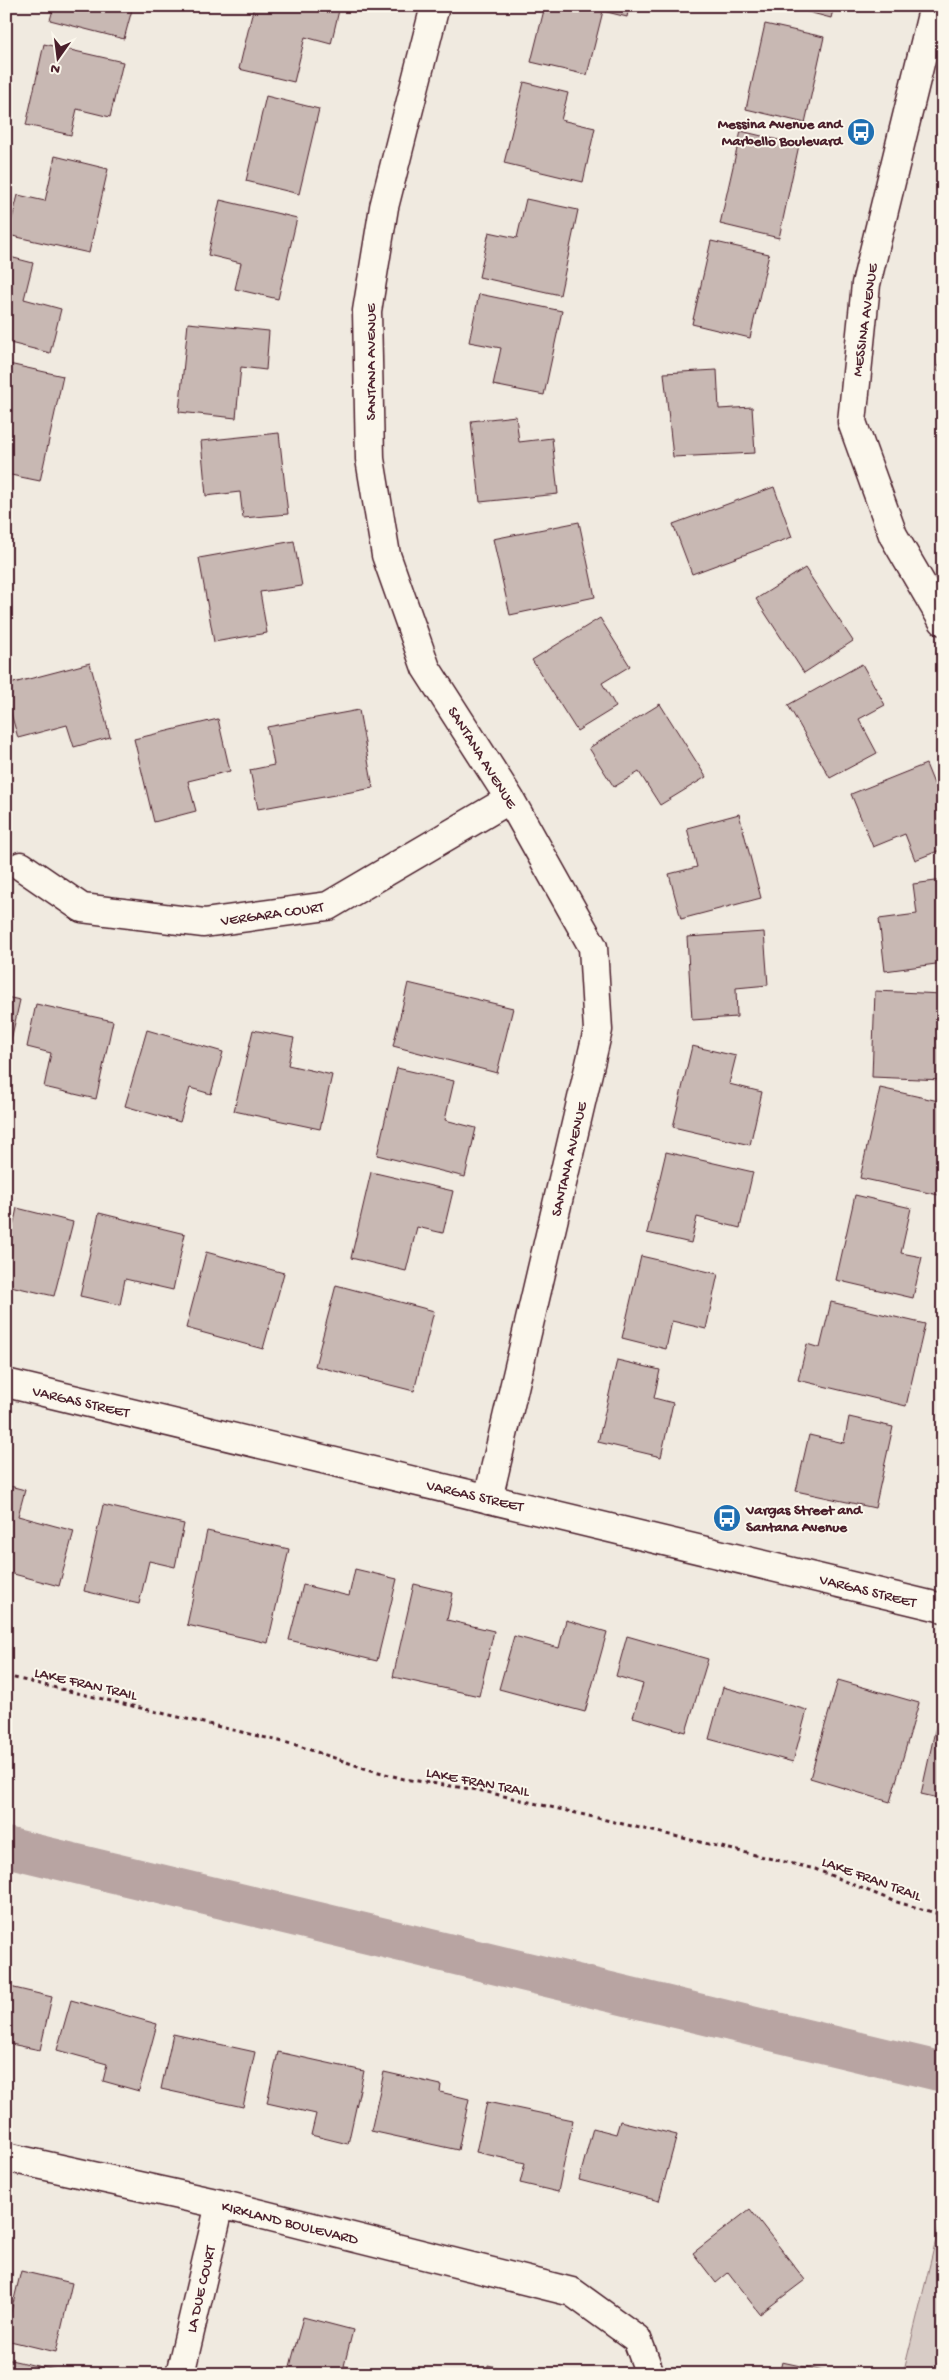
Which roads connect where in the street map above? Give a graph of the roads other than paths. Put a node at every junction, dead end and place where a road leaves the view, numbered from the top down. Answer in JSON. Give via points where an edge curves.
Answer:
{"nodes":[{"id":1,"x":435,"y":6,"type":"edge"},
{"id":2,"x":934,"y":6,"type":"edge"},
{"id":3,"x":943,"y":621,"type":"edge"},
{"id":4,"x":510,"y":799,"type":"junction"},
{"id":5,"x":21,"y":866,"type":"dead end"},
{"id":6,"x":6,"y":1383,"type":"edge"},
{"id":7,"x":488,"y":1499,"type":"junction"},
{"id":8,"x":943,"y":1608,"type":"edge"},
{"id":9,"x":6,"y":2158,"type":"edge"},
{"id":10,"x":220,"y":2204,"type":"junction"},
{"id":11,"x":180,"y":2374,"type":"edge"},
{"id":12,"x":650,"y":2374,"type":"edge"}],
"edges":[{"from":1,"to":4,"type":"street","name":"SANTANA AVENUE","via":[[384,207],[367,310],[370,459],[386,555],[426,668]]},
{"from":2,"to":3,"type":"street","name":"MESSINA AVENUE","via":[[866,284],[852,422],[893,535]]},
{"from":4,"to":5,"type":"street","name":"VERGARA COURT","via":[[328,906],[204,922],[82,908]]},
{"from":4,"to":7,"type":"street","name":"SANTANA AVENUE","via":[[593,947],[598,1030]]},
{"from":6,"to":7,"type":"street","name":"VARGAS STREET"},
{"from":7,"to":8,"type":"street","name":"VARGAS STREET"},
{"from":9,"to":10,"type":"street","name":"KIRKLAND BOULEVARD"},
{"from":10,"to":11,"type":"street","name":"LA DUE COURT"},
{"from":10,"to":12,"type":"street","name":"KIRKLAND BOULEVARD","via":[[572,2292],[637,2339]]}]}
